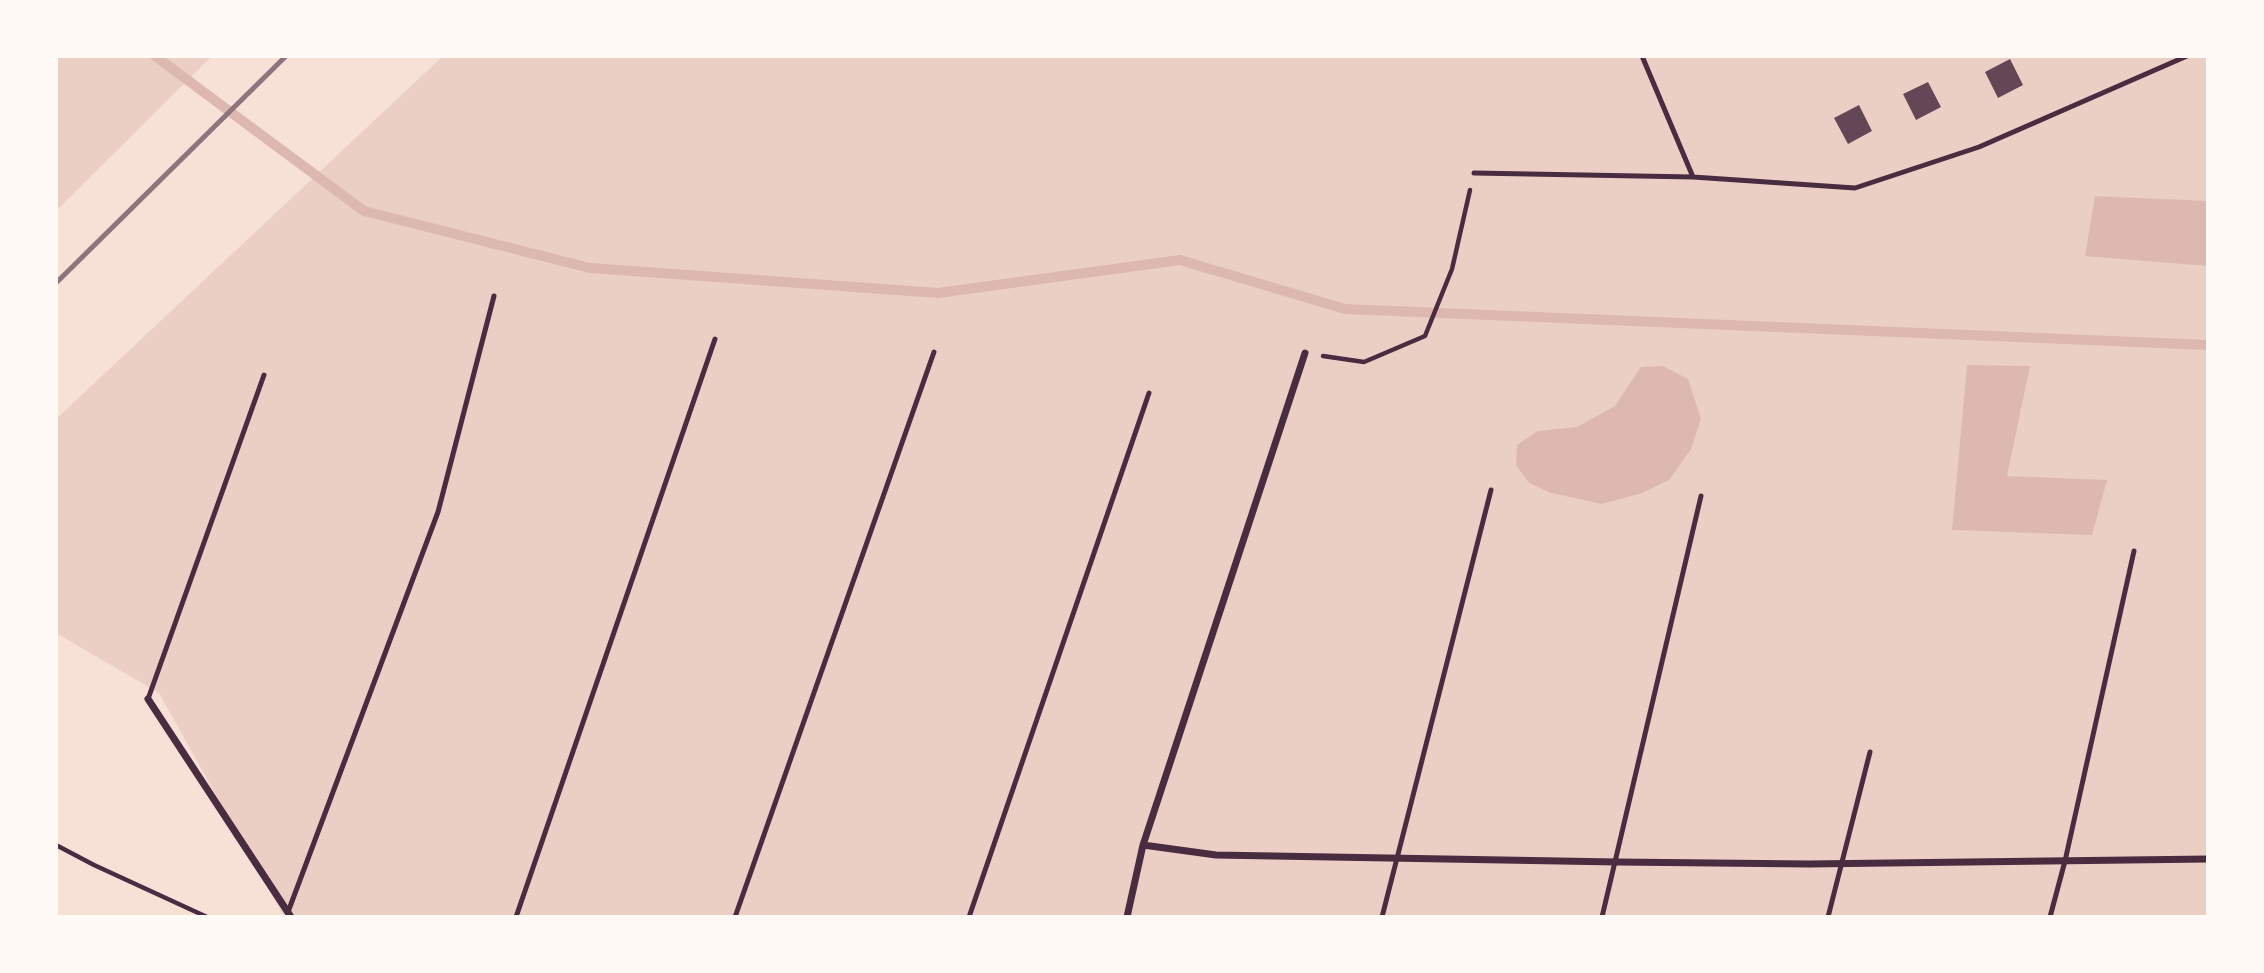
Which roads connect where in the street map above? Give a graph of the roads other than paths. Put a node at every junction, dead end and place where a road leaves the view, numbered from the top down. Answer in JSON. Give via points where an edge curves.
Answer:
{"nodes":[{"id":1,"x":1642,"y":56,"type":"edge"},
{"id":2,"x":2187,"y":56,"type":"edge"},
{"id":3,"x":1474,"y":173,"type":"road end"},
{"id":4,"x":1693,"y":177,"type":"junction"},
{"id":5,"x":494,"y":296,"type":"dead end"},
{"id":6,"x":715,"y":339,"type":"dead end"},
{"id":7,"x":934,"y":352,"type":"dead end"},
{"id":8,"x":1305,"y":353,"type":"road end"},
{"id":9,"x":264,"y":375,"type":"dead end"},
{"id":10,"x":1149,"y":393,"type":"dead end"},
{"id":11,"x":1491,"y":490,"type":"dead end"},
{"id":12,"x":1702,"y":496,"type":"dead end"},
{"id":13,"x":2134,"y":551,"type":"dead end"},
{"id":14,"x":148,"y":699,"type":"joint"},
{"id":15,"x":1870,"y":752,"type":"dead end"},
{"id":16,"x":1143,"y":845,"type":"junction"},
{"id":17,"x":1398,"y":858,"type":"junction"},
{"id":18,"x":2208,"y":859,"type":"edge"},
{"id":19,"x":2065,"y":861,"type":"junction"},
{"id":20,"x":1617,"y":862,"type":"junction"},
{"id":21,"x":1842,"y":864,"type":"junction"},
{"id":22,"x":289,"y":914,"type":"edge"},
{"id":23,"x":516,"y":917,"type":"edge"},
{"id":24,"x":735,"y":917,"type":"edge"},
{"id":25,"x":970,"y":917,"type":"edge"},
{"id":26,"x":1127,"y":917,"type":"edge"},
{"id":27,"x":1382,"y":917,"type":"edge"},
{"id":28,"x":1602,"y":917,"type":"edge"},
{"id":29,"x":1828,"y":917,"type":"edge"},
{"id":30,"x":2050,"y":917,"type":"edge"}],
"edges":[{"from":1,"to":4,"type":"lane"},
{"from":2,"to":4,"type":"lane","via":[[1979,147],[1855,188]]},
{"from":3,"to":4,"type":"lane"},
{"from":5,"to":22,"type":"lane","via":[[438,512]]},
{"from":6,"to":23,"type":"lane"},
{"from":7,"to":24,"type":"lane"},
{"from":8,"to":16,"type":"street"},
{"from":9,"to":14,"type":"lane"},
{"from":10,"to":25,"type":"lane"},
{"from":11,"to":17,"type":"lane"},
{"from":12,"to":20,"type":"lane"},
{"from":13,"to":19,"type":"lane"},
{"from":14,"to":22,"type":"street"},
{"from":15,"to":21,"type":"lane"},
{"from":16,"to":17,"type":"street","via":[[1216,855]]},
{"from":16,"to":26,"type":"street"},
{"from":17,"to":20,"type":"street"},
{"from":17,"to":27,"type":"lane"},
{"from":18,"to":19,"type":"street"},
{"from":19,"to":21,"type":"street"},
{"from":19,"to":30,"type":"lane"},
{"from":20,"to":21,"type":"street"},
{"from":20,"to":28,"type":"lane"},
{"from":21,"to":29,"type":"lane"}]}
